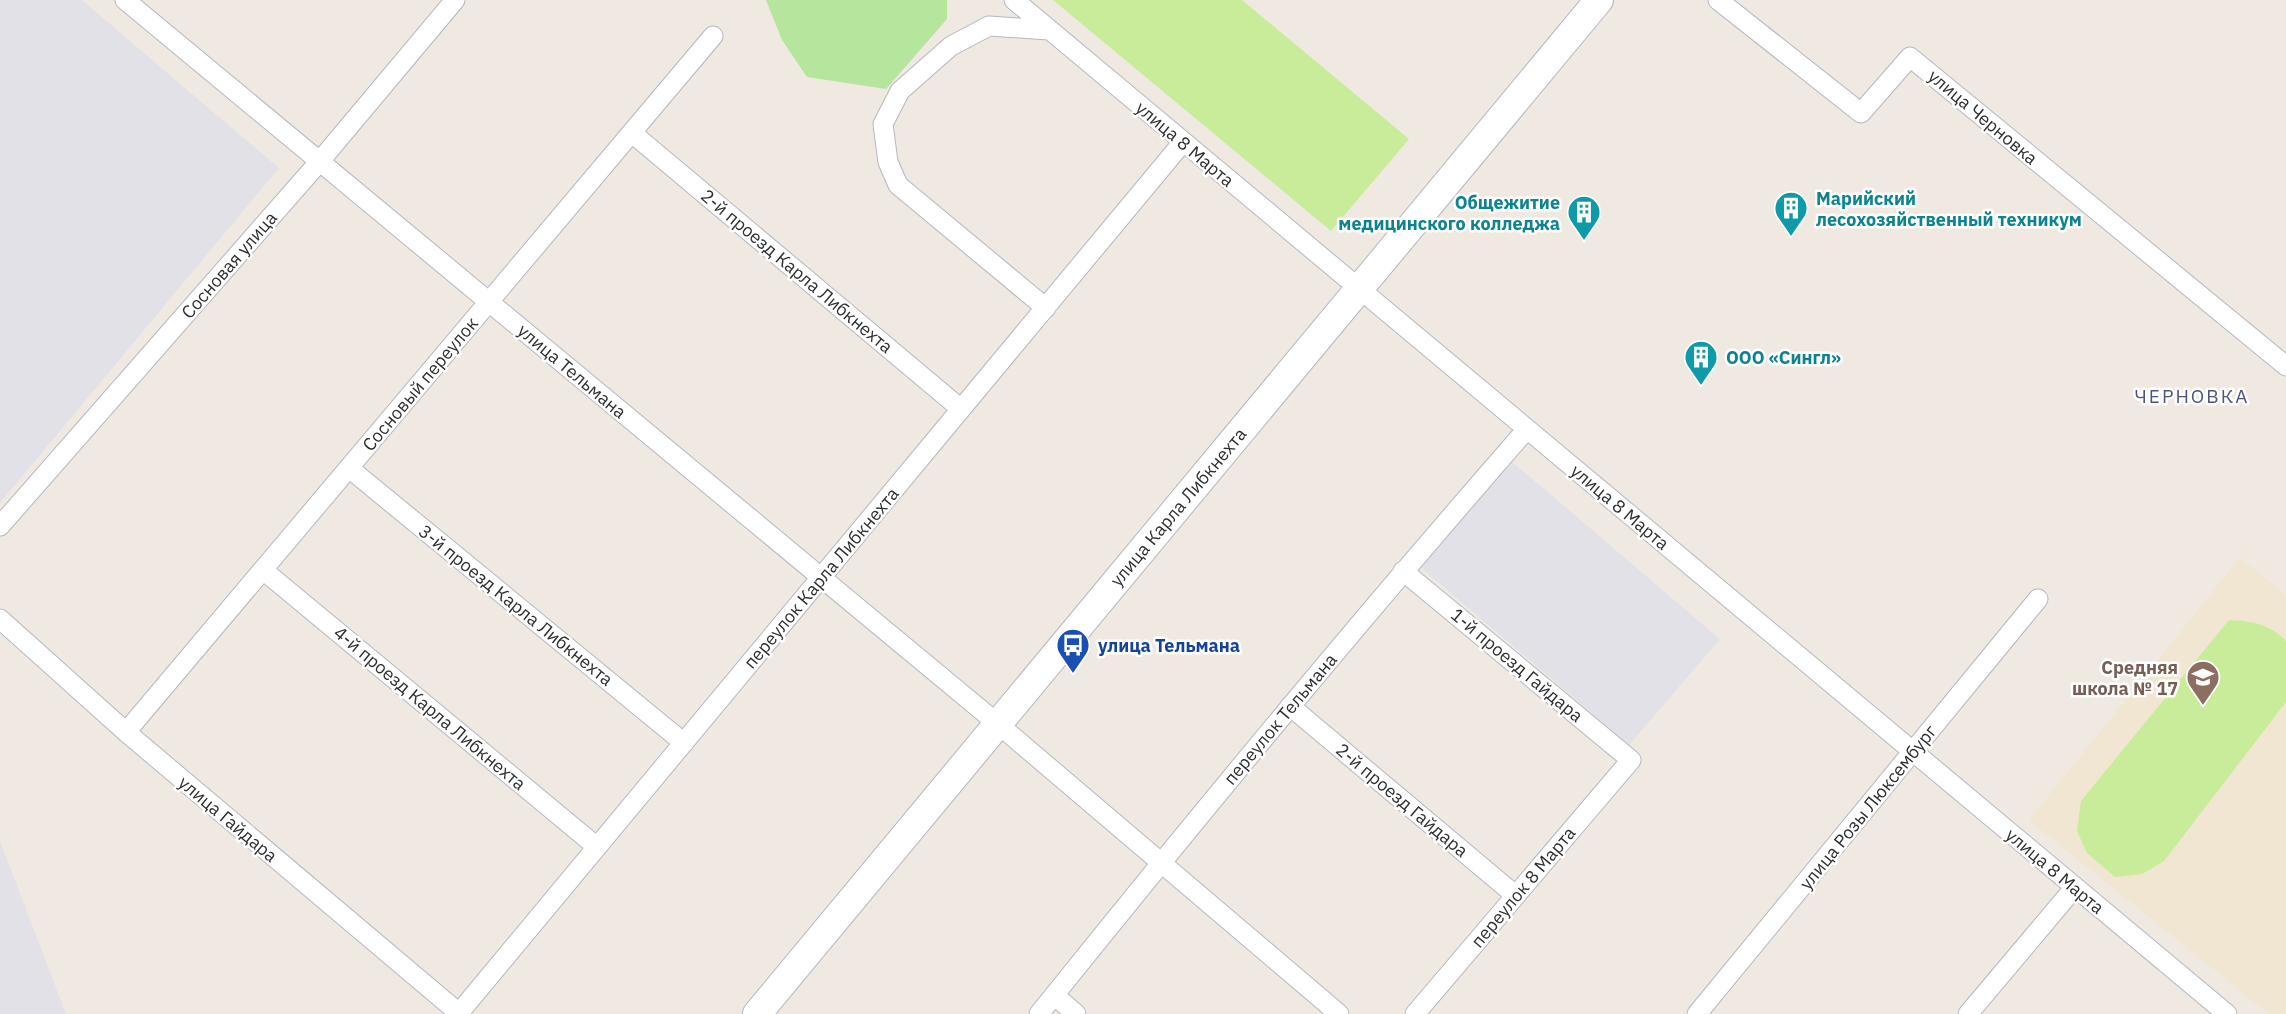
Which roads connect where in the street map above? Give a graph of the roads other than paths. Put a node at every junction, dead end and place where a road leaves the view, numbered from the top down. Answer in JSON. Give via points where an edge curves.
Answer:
{"nodes":[{"id":1,"x":125,"y":0,"type":"edge"},
{"id":2,"x":454,"y":0,"type":"edge"},
{"id":3,"x":1014,"y":0,"type":"edge"},
{"id":4,"x":1599,"y":0,"type":"edge"},
{"id":5,"x":1718,"y":0,"type":"edge"},
{"id":6,"x":1049,"y":30,"type":"junction"},
{"id":7,"x":713,"y":36,"type":"dead end"},
{"id":8,"x":632,"y":133,"type":"junction"},
{"id":9,"x":1183,"y":142,"type":"junction"},
{"id":10,"x":320,"y":161,"type":"junction"},
{"id":11,"x":1359,"y":289,"type":"junction"},
{"id":12,"x":489,"y":303,"type":"junction"},
{"id":13,"x":1046,"y":308,"type":"junction"},
{"id":14,"x":2286,"y":366,"type":"edge"},
{"id":15,"x":961,"y":409,"type":"junction"},
{"id":16,"x":1527,"y":429,"type":"junction"},
{"id":17,"x":349,"y":468,"type":"junction"},
{"id":18,"x":0,"y":526,"type":"edge"},
{"id":19,"x":263,"y":570,"type":"junction"},
{"id":20,"x":1403,"y":571,"type":"junction"},
{"id":21,"x":821,"y":578,"type":"junction"},
{"id":22,"x":2038,"y":599,"type":"dead end"},
{"id":23,"x":0,"y":619,"type":"edge"},
{"id":24,"x":1290,"y":706,"type":"junction"},
{"id":25,"x":998,"y":724,"type":"junction"},
{"id":26,"x":126,"y":732,"type":"junction"},
{"id":27,"x":684,"y":743,"type":"junction"},
{"id":28,"x":1913,"y":751,"type":"junction"},
{"id":29,"x":1631,"y":760,"type":"joint"},
{"id":30,"x":597,"y":846,"type":"junction"},
{"id":31,"x":1161,"y":863,"type":"junction"},
{"id":32,"x":2075,"y":887,"type":"junction"},
{"id":33,"x":1515,"y":895,"type":"junction"},
{"id":34,"x":1054,"y":995,"type":"junction"},
{"id":35,"x":459,"y":1014,"type":"edge"},
{"id":36,"x":757,"y":1014,"type":"edge"},
{"id":37,"x":1039,"y":1014,"type":"edge"},
{"id":38,"x":1076,"y":1014,"type":"edge"},
{"id":39,"x":1339,"y":1014,"type":"edge"},
{"id":40,"x":1415,"y":1014,"type":"edge"},
{"id":41,"x":1697,"y":1014,"type":"edge"},
{"id":42,"x":1968,"y":1014,"type":"edge"},
{"id":43,"x":2227,"y":1014,"type":"edge"}],
"edges":[{"from":1,"to":10,"type":"street","name":"улица Тельмана"},
{"from":2,"to":10,"type":"street","name":"Сосновая улица"},
{"from":3,"to":6,"type":"street","name":"улица 8 Марта"},
{"from":4,"to":11,"type":"main road","name":"улица Карла Либкнехта"},
{"from":5,"to":14,"type":"street","name":"улица Черновка","via":[[1861,113],[1910,57]]},
{"from":6,"to":9,"type":"street","name":"улица 8 Марта"},
{"from":6,"to":13,"type":"street","via":[[989,26],[951,46],[900,91],[883,124],[888,162],[898,185]]},
{"from":7,"to":8,"type":"street","name":"Сосновый переулок"},
{"from":8,"to":12,"type":"street","name":"Сосновый переулок"},
{"from":8,"to":15,"type":"street","name":"2-й проезд Карла Либкнехта"},
{"from":9,"to":11,"type":"street","name":"улица 8 Марта"},
{"from":9,"to":13,"type":"street","name":"переулок Карла Либкнехта"},
{"from":10,"to":12,"type":"street","name":"улица Тельмана"},
{"from":10,"to":18,"type":"street","name":"Сосновая улица"},
{"from":11,"to":16,"type":"street","name":"улица 8 Марта"},
{"from":11,"to":25,"type":"main road","name":"улица Карла Либкнехта"},
{"from":12,"to":17,"type":"street","name":"Сосновый переулок"},
{"from":12,"to":21,"type":"street","name":"улица Тельмана"},
{"from":13,"to":15,"type":"street","name":"переулок Карла Либкнехта"},
{"from":15,"to":21,"type":"street","name":"переулок Карла Либкнехта"},
{"from":16,"to":20,"type":"street","name":"переулок Тельмана"},
{"from":16,"to":28,"type":"street","name":"улица 8 Марта"},
{"from":17,"to":19,"type":"street","name":"Сосновый переулок"},
{"from":17,"to":27,"type":"street","name":"3-й проезд Карла Либкнехта"},
{"from":19,"to":26,"type":"street","name":"Сосновый переулок"},
{"from":19,"to":30,"type":"street","name":"4-й проезд Карла Либкнехта"},
{"from":20,"to":24,"type":"street","name":"переулок Тельмана"},
{"from":20,"to":29,"type":"street","name":"1-й проезд Гайдара"},
{"from":21,"to":25,"type":"street","name":"улица Тельмана"},
{"from":21,"to":27,"type":"street","name":"переулок Карла Либкнехта"},
{"from":22,"to":28,"type":"street","name":"улица Розы Люксембург"},
{"from":23,"to":26,"type":"street","name":"улица Гайдара"},
{"from":24,"to":31,"type":"street","name":"переулок Тельмана"},
{"from":24,"to":33,"type":"street","name":"2-й проезд Гайдара"},
{"from":25,"to":31,"type":"street","name":"улица Тельмана"},
{"from":25,"to":36,"type":"main road","name":"улица Карла Либкнехта"},
{"from":26,"to":35,"type":"street","name":"улица Гайдара"},
{"from":27,"to":30,"type":"street","name":"переулок Карла Либкнехта"},
{"from":28,"to":32,"type":"street","name":"улица 8 Марта"},
{"from":28,"to":41,"type":"street","name":"улица Розы Люксембург"},
{"from":29,"to":33,"type":"street","name":"переулок 8 Марта"},
{"from":30,"to":35,"type":"street","name":"переулок Карла Либкнехта"},
{"from":31,"to":34,"type":"street","name":"переулок Тельмана"},
{"from":31,"to":39,"type":"street","name":"улица Тельмана"},
{"from":32,"to":42,"type":"street"},
{"from":32,"to":43,"type":"street","name":"улица 8 Марта"},
{"from":33,"to":40,"type":"street","name":"переулок 8 Марта"},
{"from":34,"to":37,"type":"street","name":"переулок Тельмана"},
{"from":34,"to":38,"type":"street"}]}
